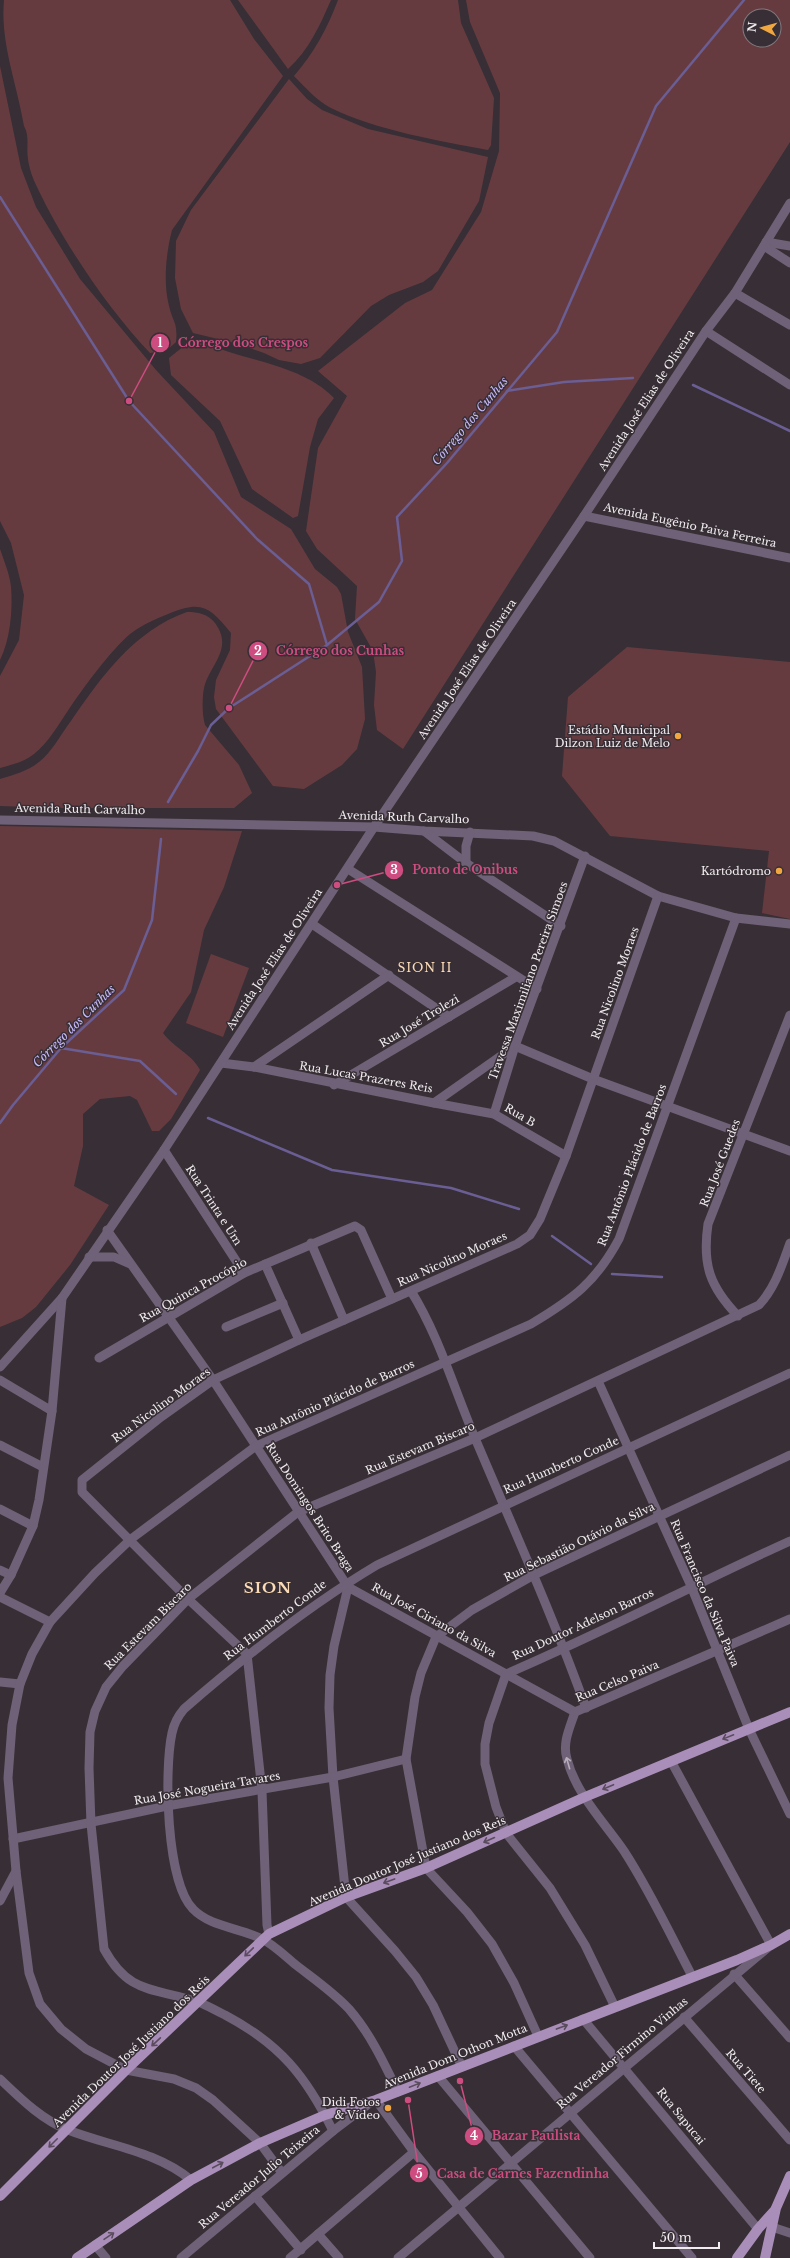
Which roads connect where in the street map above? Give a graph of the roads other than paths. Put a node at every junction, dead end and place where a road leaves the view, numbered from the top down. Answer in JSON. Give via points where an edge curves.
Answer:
{"nodes":[{"id":1,"x":789,"y":205,"type":"edge"},
{"id":2,"x":765,"y":244,"type":"junction"},
{"id":3,"x":790,"y":246,"type":"edge"},
{"id":4,"x":790,"y":263,"type":"edge"},
{"id":5,"x":736,"y":293,"type":"junction"},
{"id":6,"x":790,"y":324,"type":"edge"},
{"id":7,"x":706,"y":332,"type":"junction"},
{"id":8,"x":790,"y":385,"type":"edge"},
{"id":9,"x":584,"y":516,"type":"junction"},
{"id":10,"x":790,"y":558,"type":"edge"},
{"id":11,"x":0,"y":820,"type":"edge"},
{"id":12,"x":374,"y":827,"type":"junction"},
{"id":13,"x":424,"y":831,"type":"junction"},
{"id":14,"x":470,"y":832,"type":"junction"},
{"id":15,"x":585,"y":856,"type":"junction"},
{"id":16,"x":466,"y":863,"type":"junction"},
{"id":17,"x":348,"y":868,"type":"junction"},
{"id":18,"x":658,"y":896,"type":"junction"},
{"id":19,"x":736,"y":918,"type":"junction"},
{"id":20,"x":312,"y":924,"type":"junction"},
{"id":21,"x":790,"y":924,"type":"edge"},
{"id":22,"x":561,"y":926,"type":"junction"},
{"id":23,"x":389,"y":975,"type":"junction"},
{"id":24,"x":516,"y":977,"type":"junction"},
{"id":25,"x":537,"y":989,"type":"junction"},
{"id":26,"x":790,"y":1015,"type":"edge"},
{"id":27,"x":449,"y":1017,"type":"junction"},
{"id":28,"x":515,"y":1046,"type":"junction"},
{"id":29,"x":221,"y":1063,"type":"junction"},
{"id":30,"x":254,"y":1067,"type":"junction"},
{"id":31,"x":593,"y":1079,"type":"junction"},
{"id":32,"x":334,"y":1085,"type":"junction"},
{"id":33,"x":434,"y":1103,"type":"junction"},
{"id":34,"x":668,"y":1105,"type":"junction"},
{"id":35,"x":494,"y":1114,"type":"junction"},
{"id":36,"x":744,"y":1133,"type":"junction"},
{"id":37,"x":164,"y":1150,"type":"junction"},
{"id":38,"x":790,"y":1150,"type":"edge"},
{"id":39,"x":566,"y":1156,"type":"junction"},
{"id":40,"x":107,"y":1230,"type":"junction"},
{"id":41,"x":790,"y":1243,"type":"edge"},
{"id":42,"x":311,"y":1244,"type":"junction"},
{"id":43,"x":89,"y":1257,"type":"junction"},
{"id":44,"x":264,"y":1264,"type":"junction"},
{"id":45,"x":133,"y":1265,"type":"junction"},
{"id":46,"x":244,"y":1273,"type":"junction"},
{"id":47,"x":411,"y":1291,"type":"junction"},
{"id":48,"x":62,"y":1298,"type":"junction"},
{"id":49,"x":392,"y":1299,"type":"junction"},
{"id":50,"x":283,"y":1303,"type":"junction"},
{"id":51,"x":168,"y":1316,"type":"junction"},
{"id":52,"x":738,"y":1316,"type":"junction"},
{"id":53,"x":344,"y":1320,"type":"junction"},
{"id":54,"x":226,"y":1327,"type":"dead end"},
{"id":55,"x":299,"y":1340,"type":"junction"},
{"id":56,"x":99,"y":1358,"type":"dead end"},
{"id":57,"x":444,"y":1362,"type":"junction"},
{"id":58,"x":0,"y":1367,"type":"edge"},
{"id":59,"x":790,"y":1373,"type":"edge"},
{"id":60,"x":0,"y":1380,"type":"edge"},
{"id":61,"x":213,"y":1380,"type":"junction"},
{"id":62,"x":598,"y":1381,"type":"junction"},
{"id":63,"x":52,"y":1411,"type":"junction"},
{"id":64,"x":474,"y":1438,"type":"junction"},
{"id":65,"x":0,"y":1445,"type":"edge"},
{"id":66,"x":256,"y":1446,"type":"junction"},
{"id":67,"x":629,"y":1447,"type":"junction"},
{"id":68,"x":790,"y":1455,"type":"edge"},
{"id":69,"x":43,"y":1467,"type":"junction"},
{"id":70,"x":504,"y":1504,"type":"junction"},
{"id":71,"x":0,"y":1509,"type":"edge"},
{"id":72,"x":298,"y":1512,"type":"junction"},
{"id":73,"x":660,"y":1516,"type":"junction"},
{"id":74,"x":33,"y":1526,"type":"junction"},
{"id":75,"x":131,"y":1539,"type":"junction"},
{"id":76,"x":790,"y":1541,"type":"edge"},
{"id":77,"x":0,"y":1570,"type":"edge"},
{"id":78,"x":11,"y":1575,"type":"junction"},
{"id":79,"x":532,"y":1576,"type":"junction"},
{"id":80,"x":347,"y":1585,"type":"junction"},
{"id":81,"x":691,"y":1586,"type":"junction"},
{"id":82,"x":0,"y":1593,"type":"edge"},
{"id":83,"x":0,"y":1597,"type":"edge"},
{"id":84,"x":188,"y":1599,"type":"junction"},
{"id":85,"x":790,"y":1620,"type":"edge"},
{"id":86,"x":50,"y":1622,"type":"junction"},
{"id":87,"x":436,"y":1637,"type":"junction"},
{"id":88,"x":564,"y":1649,"type":"junction"},
{"id":89,"x":718,"y":1651,"type":"junction"},
{"id":90,"x":247,"y":1654,"type":"junction"},
{"id":91,"x":506,"y":1674,"type":"junction"},
{"id":92,"x":0,"y":1682,"type":"edge"},
{"id":93,"x":20,"y":1684,"type":"junction"},
{"id":94,"x":586,"y":1708,"type":"junction"},
{"id":95,"x":575,"y":1712,"type":"junction"},
{"id":96,"x":790,"y":1712,"type":"edge"},
{"id":97,"x":749,"y":1729,"type":"junction"},
{"id":98,"x":406,"y":1760,"type":"junction"},
{"id":99,"x":671,"y":1761,"type":"junction"},
{"id":100,"x":4,"y":1777,"type":"edge"},
{"id":101,"x":333,"y":1777,"type":"junction"},
{"id":102,"x":262,"y":1790,"type":"junction"},
{"id":103,"x":585,"y":1797,"type":"junction"},
{"id":104,"x":167,"y":1806,"type":"junction"},
{"id":105,"x":790,"y":1814,"type":"edge"},
{"id":106,"x":91,"y":1824,"type":"junction"},
{"id":107,"x":506,"y":1833,"type":"junction"},
{"id":108,"x":13,"y":1839,"type":"junction"},
{"id":109,"x":426,"y":1868,"type":"junction"},
{"id":110,"x":16,"y":1871,"type":"junction"},
{"id":111,"x":346,"y":1897,"type":"junction"},
{"id":112,"x":0,"y":1901,"type":"edge"},
{"id":113,"x":790,"y":1934,"type":"edge"},
{"id":114,"x":266,"y":1937,"type":"junction"},
{"id":115,"x":771,"y":1945,"type":"junction"},
{"id":116,"x":734,"y":1974,"type":"junction"},
{"id":117,"x":692,"y":1976,"type":"junction"},
{"id":118,"x":198,"y":2002,"type":"junction"},
{"id":119,"x":615,"y":2007,"type":"junction"},
{"id":120,"x":684,"y":2017,"type":"junction"},
{"id":121,"x":583,"y":2019,"type":"junction"},
{"id":122,"x":538,"y":2036,"type":"junction"},
{"id":123,"x":790,"y":2038,"type":"edge"},
{"id":124,"x":514,"y":2046,"type":"junction"},
{"id":125,"x":462,"y":2067,"type":"junction"},
{"id":126,"x":625,"y":2067,"type":"junction"},
{"id":127,"x":126,"y":2070,"type":"junction"},
{"id":128,"x":438,"y":2076,"type":"junction"},
{"id":129,"x":0,"y":2079,"type":"edge"},
{"id":130,"x":398,"y":2092,"type":"junction"},
{"id":131,"x":374,"y":2101,"type":"junction"},
{"id":132,"x":570,"y":2113,"type":"junction"},
{"id":133,"x":325,"y":2115,"type":"junction"},
{"id":134,"x":67,"y":2129,"type":"junction"},
{"id":135,"x":333,"y":2130,"type":"junction"},
{"id":136,"x":790,"y":2140,"type":"edge"},
{"id":137,"x":260,"y":2143,"type":"junction"},
{"id":138,"x":414,"y":2152,"type":"junction"},
{"id":139,"x":511,"y":2163,"type":"junction"},
{"id":140,"x":282,"y":2173,"type":"junction"},
{"id":141,"x":790,"y":2176,"type":"edge"},
{"id":142,"x":191,"y":2180,"type":"junction"},
{"id":143,"x":2,"y":2191,"type":"edge"},
{"id":144,"x":255,"y":2196,"type":"junction"},
{"id":145,"x":458,"y":2206,"type":"junction"},
{"id":146,"x":776,"y":2208,"type":"junction"},
{"id":147,"x":772,"y":2226,"type":"junction"},
{"id":148,"x":758,"y":2228,"type":"junction"},
{"id":149,"x":790,"y":2233,"type":"edge"},
{"id":150,"x":318,"y":2234,"type":"junction"},
{"id":151,"x":95,"y":2245,"type":"junction"},
{"id":152,"x":301,"y":2250,"type":"junction"},
{"id":153,"x":77,"y":2258,"type":"edge"},
{"id":154,"x":106,"y":2258,"type":"edge"},
{"id":155,"x":181,"y":2258,"type":"edge"},
{"id":156,"x":290,"y":2258,"type":"edge"},
{"id":157,"x":339,"y":2258,"type":"edge"},
{"id":158,"x":398,"y":2258,"type":"edge"},
{"id":159,"x":500,"y":2258,"type":"edge"},
{"id":160,"x":590,"y":2258,"type":"edge"},
{"id":161,"x":692,"y":2258,"type":"edge"},
{"id":162,"x":737,"y":2258,"type":"edge"},
{"id":163,"x":765,"y":2258,"type":"edge"}],
"edges":[{"from":1,"to":2,"type":"street","name":"Avenida José Elias de Oliveira"},
{"from":2,"to":3,"type":"street"},
{"from":2,"to":4,"type":"street"},
{"from":2,"to":5,"type":"street","name":"Avenida José Elias de Oliveira"},
{"from":5,"to":6,"type":"street"},
{"from":5,"to":7,"type":"street","name":"Avenida José Elias de Oliveira"},
{"from":7,"to":8,"type":"street"},
{"from":7,"to":9,"type":"street","name":"Avenida José Elias de Oliveira"},
{"from":9,"to":10,"type":"street","name":"Avenida Eugênio Paiva Ferreira"},
{"from":9,"to":12,"type":"street","name":"Avenida José Elias de Oliveira"},
{"from":11,"to":12,"type":"street","name":"Avenida Ruth Carvalho"},
{"from":12,"to":13,"type":"street","name":"Avenida Ruth Carvalho"},
{"from":12,"to":17,"type":"street","name":"Avenida José Elias de Oliveira"},
{"from":13,"to":14,"type":"street","name":"Avenida Ruth Carvalho"},
{"from":13,"to":16,"type":"street"},
{"from":14,"to":15,"type":"street","name":"Avenida Ruth Carvalho","via":[[534,836],[554,841]]},
{"from":14,"to":16,"type":"street","via":[[466,846]]},
{"from":15,"to":18,"type":"street","name":"Avenida Ruth Carvalho"},
{"from":15,"to":22,"type":"street","name":"Travessa Maximiliano Pereira Simoes"},
{"from":16,"to":22,"type":"street"},
{"from":17,"to":20,"type":"street","name":"Avenida José Elias de Oliveira"},
{"from":17,"to":24,"type":"street"},
{"from":18,"to":19,"type":"street","name":"Avenida Ruth Carvalho"},
{"from":18,"to":31,"type":"street","name":"Rua Nicolino Moraes"},
{"from":19,"to":21,"type":"street","name":"Avenida Ruth Carvalho"},
{"from":19,"to":34,"type":"street","name":"Rua Antônio Plácido de Barros"},
{"from":20,"to":23,"type":"street"},
{"from":20,"to":29,"type":"street","name":"Avenida José Elias de Oliveira"},
{"from":22,"to":25,"type":"street","name":"Travessa Maximiliano Pereira Simoes"},
{"from":23,"to":27,"type":"street"},
{"from":23,"to":30,"type":"street"},
{"from":24,"to":25,"type":"street"},
{"from":24,"to":27,"type":"street","name":"Rua José Trolezi"},
{"from":25,"to":28,"type":"street","name":"Travessa Maximiliano Pereira Simoes"},
{"from":26,"to":36,"type":"street","name":"Rua José Guedes"},
{"from":27,"to":32,"type":"street","name":"Rua José Trolezi"},
{"from":28,"to":31,"type":"street"},
{"from":28,"to":33,"type":"street","name":"Rua Lucas Prazeres Reis"},
{"from":28,"to":35,"type":"street","name":"Travessa Maximiliano Pereira Simoes"},
{"from":29,"to":30,"type":"street","name":"Rua Lucas Prazeres Reis"},
{"from":29,"to":37,"type":"street","name":"Avenida José Elias de Oliveira"},
{"from":30,"to":32,"type":"street","name":"Rua Lucas Prazeres Reis"},
{"from":31,"to":34,"type":"street"},
{"from":31,"to":39,"type":"street","name":"Rua Nicolino Moraes"},
{"from":32,"to":33,"type":"street","name":"Rua Lucas Prazeres Reis"},
{"from":33,"to":35,"type":"street","name":"Rua B"},
{"from":34,"to":36,"type":"street"},
{"from":34,"to":57,"type":"street","name":"Rua Antônio Plácido de Barros","via":[[619,1239],[606,1263],[586,1286],[564,1305],[531,1324]]},
{"from":35,"to":39,"type":"street","name":"Rua B"},
{"from":36,"to":38,"type":"street"},
{"from":36,"to":52,"type":"street","name":"Rua José Guedes","via":[[708,1224],[705,1246],[707,1265],[714,1286]]},
{"from":37,"to":40,"type":"street","name":"Avenida José Elias de Oliveira"},
{"from":37,"to":46,"type":"street","name":"Rua Trinta e Um"},
{"from":39,"to":47,"type":"street","name":"Rua Nicolino Moraes","via":[[540,1219],[530,1234],[517,1244]]},
{"from":40,"to":43,"type":"street","name":"Avenida José Elias de Oliveira"},
{"from":40,"to":45,"type":"street","name":"Rua Domingos Brito Braga"},
{"from":41,"to":52,"type":"street","name":"Rua Estevam Biscaro","via":[[768,1296],[759,1305]]},
{"from":42,"to":44,"type":"street","name":"Rua Quinca Procópio"},
{"from":42,"to":49,"type":"street","name":"Rua Quinca Procópio","via":[[355,1226],[361,1230]]},
{"from":42,"to":53,"type":"street"},
{"from":43,"to":45,"type":"street","via":[[114,1256]]},
{"from":43,"to":48,"type":"street","name":"Avenida José Elias de Oliveira"},
{"from":44,"to":46,"type":"street","name":"Rua Quinca Procópio"},
{"from":44,"to":50,"type":"street"},
{"from":45,"to":51,"type":"street","name":"Rua Domingos Brito Braga"},
{"from":46,"to":51,"type":"street","name":"Rua Quinca Procópio"},
{"from":47,"to":49,"type":"street","name":"Rua Nicolino Moraes"},
{"from":47,"to":57,"type":"street"},
{"from":48,"to":58,"type":"street","name":"Avenida José Elias de Oliveira"},
{"from":48,"to":63,"type":"street"},
{"from":49,"to":53,"type":"street","name":"Rua Nicolino Moraes"},
{"from":50,"to":54,"type":"street"},
{"from":50,"to":55,"type":"street"},
{"from":51,"to":56,"type":"street","name":"Rua Quinca Procópio"},
{"from":51,"to":61,"type":"street","name":"Rua Domingos Brito Braga"},
{"from":52,"to":62,"type":"street","name":"Rua Estevam Biscaro"},
{"from":53,"to":55,"type":"street","name":"Rua Nicolino Moraes"},
{"from":55,"to":61,"type":"street","name":"Rua Nicolino Moraes"},
{"from":57,"to":64,"type":"street"},
{"from":57,"to":66,"type":"street","name":"Rua Antônio Plácido de Barros"},
{"from":59,"to":67,"type":"street","name":"Rua Humberto Conde"},
{"from":60,"to":63,"type":"street"},
{"from":61,"to":66,"type":"street","name":"Rua Domingos Brito Braga"},
{"from":61,"to":75,"type":"street","name":"Rua Nicolino Moraes","via":[[161,1417],[82,1480],[82,1492]]},
{"from":62,"to":64,"type":"street","name":"Rua Estevam Biscaro"},
{"from":62,"to":67,"type":"street","name":"Rua Francisco da Silva Paiva"},
{"from":63,"to":69,"type":"street"},
{"from":64,"to":70,"type":"street"},
{"from":64,"to":72,"type":"street","name":"Rua Estevam Biscaro"},
{"from":65,"to":69,"type":"street"},
{"from":66,"to":72,"type":"street","name":"Rua Domingos Brito Braga"},
{"from":66,"to":75,"type":"street","name":"Rua Antônio Plácido de Barros"},
{"from":67,"to":70,"type":"street","name":"Rua Humberto Conde"},
{"from":67,"to":73,"type":"street","name":"Rua Francisco da Silva Paiva"},
{"from":68,"to":73,"type":"street","name":"Rua Sebastião Otávio da Silva"},
{"from":69,"to":74,"type":"street"},
{"from":70,"to":79,"type":"street"},
{"from":70,"to":80,"type":"street","name":"Rua Humberto Conde","via":[[377,1565]]},
{"from":71,"to":74,"type":"street"},
{"from":72,"to":80,"type":"street","name":"Rua Domingos Brito Braga"},
{"from":72,"to":84,"type":"street","name":"Rua Estevam Biscaro"},
{"from":73,"to":79,"type":"street","name":"Rua Sebastião Otávio da Silva"},
{"from":73,"to":81,"type":"street","name":"Rua Francisco da Silva Paiva"},
{"from":74,"to":78,"type":"street"},
{"from":75,"to":84,"type":"street"},
{"from":75,"to":86,"type":"street","name":"Rua Antônio Plácido de Barros"},
{"from":76,"to":81,"type":"street","name":"Rua Doutor Adelson Barros"},
{"from":77,"to":78,"type":"street"},
{"from":78,"to":82,"type":"street"},
{"from":79,"to":87,"type":"street","name":"Rua Sebastião Otávio da Silva","via":[[472,1610]]},
{"from":79,"to":88,"type":"street"},
{"from":80,"to":87,"type":"street","name":"Rua José Ciriano da Silva"},
{"from":80,"to":90,"type":"street","name":"Rua Humberto Conde"},
{"from":80,"to":101,"type":"street","via":[[330,1675]]},
{"from":81,"to":88,"type":"street","name":"Rua Doutor Adelson Barros"},
{"from":81,"to":89,"type":"street","name":"Rua Francisco da Silva Paiva"},
{"from":83,"to":86,"type":"street"},
{"from":84,"to":90,"type":"street"},
{"from":84,"to":106,"type":"street","name":"Rua Estevam Biscaro","via":[[122,1666],[106,1687],[95,1711],[90,1732]]},
{"from":85,"to":89,"type":"street","name":"Rua Celso Paiva"},
{"from":86,"to":93,"type":"street","name":"Rua Antônio Plácido de Barros","via":[[32,1654]]},
{"from":87,"to":91,"type":"street","name":"Rua José Ciriano da Silva"},
{"from":87,"to":98,"type":"street","via":[[421,1673],[415,1697]]},
{"from":88,"to":91,"type":"street","name":"Rua Doutor Adelson Barros"},
{"from":88,"to":94,"type":"street"},
{"from":89,"to":94,"type":"street","name":"Rua Celso Paiva"},
{"from":89,"to":97,"type":"street","name":"Rua Francisco da Silva Paiva"},
{"from":90,"to":102,"type":"street"},
{"from":90,"to":104,"type":"street","name":"Rua Humberto Conde","via":[[184,1709],[177,1719],[168,1758]]},
{"from":91,"to":95,"type":"street","name":"Rua José Ciriano da Silva"},
{"from":91,"to":107,"type":"street","name":"Rua Doutor Adelson Barros","via":[[489,1723],[485,1764]]},
{"from":92,"to":93,"type":"street"},
{"from":93,"to":100,"type":"street","name":"Rua Antônio Plácido de Barros"},
{"from":94,"to":95,"type":"street","name":"Rua Celso Paiva"},
{"from":103,"to":95,"type":"street","name":"Rua Celso Paiva","one_way":true,"via":[[571,1773],[566,1757],[568,1731]]},
{"from":96,"to":97,"type":"main road","name":"Avenida Doutor José Justiano dos Reis"},
{"from":97,"to":99,"type":"main road","name":"Avenida Doutor José Justiano dos Reis","one_way":true},
{"from":97,"to":105,"type":"street","name":"Rua Francisco da Silva Paiva"},
{"from":98,"to":101,"type":"street","name":"Rua José Nogueira Tavares"},
{"from":98,"to":109,"type":"street"},
{"from":99,"to":103,"type":"main road","name":"Avenida Doutor José Justiano dos Reis","one_way":true},
{"from":99,"to":115,"type":"street"},
{"from":100,"to":108,"type":"street","name":"Rua Antônio Plácido de Barros"},
{"from":101,"to":102,"type":"street","name":"Rua José Nogueira Tavares"},
{"from":101,"to":111,"type":"street"},
{"from":102,"to":104,"type":"street","name":"Rua José Nogueira Tavares"},
{"from":102,"to":114,"type":"street"},
{"from":103,"to":107,"type":"main road","name":"Avenida Doutor José Justiano dos Reis"},
{"from":103,"to":117,"type":"street","name":"Rua Celso Paiva","via":[[624,1851],[651,1896]]},
{"from":104,"to":106,"type":"street","name":"Rua José Nogueira Tavares"},
{"from":104,"to":114,"type":"street","name":"Rua Humberto Conde","via":[[175,1865],[185,1898],[194,1910],[206,1918]]},
{"from":106,"to":108,"type":"street","name":"Rua José Nogueira Tavares"},
{"from":106,"to":118,"type":"street","name":"Rua Estevam Biscaro","via":[[104,1949],[114,1967],[128,1980],[146,1989]]},
{"from":107,"to":109,"type":"main road","name":"Avenida Doutor José Justiano dos Reis","one_way":true},
{"from":107,"to":119,"type":"street","name":"Rua Doutor Adelson Barros","via":[[550,1888],[570,1919]]},
{"from":108,"to":110,"type":"street","name":"Rua Antônio Plácido de Barros"},
{"from":109,"to":111,"type":"main road","name":"Avenida Doutor José Justiano dos Reis","one_way":true},
{"from":109,"to":122,"type":"street","via":[[467,1912],[492,1944],[514,1983]]},
{"from":110,"to":112,"type":"street"},
{"from":110,"to":127,"type":"street","name":"Rua Antônio Plácido de Barros","via":[[29,1973],[40,2004],[61,2029],[86,2049]]},
{"from":111,"to":114,"type":"main road","name":"Avenida Doutor José Justiano dos Reis"},
{"from":111,"to":125,"type":"street","via":[[416,1977],[433,2005]]},
{"from":113,"to":115,"type":"main road","name":"Avenida Dom Othon Motta"},
{"from":114,"to":118,"type":"main road","name":"Avenida Doutor José Justiano dos Reis","one_way":true},
{"from":114,"to":130,"type":"street","name":"Rua Humberto Conde","via":[[349,2010],[372,2041]]},
{"from":115,"to":116,"type":"street","name":"Rua Vereador Firmino Vinhas"},
{"from":115,"to":117,"type":"main road","name":"Avenida Dom Othon Motta"},
{"from":116,"to":120,"type":"street","name":"Rua Vereador Firmino Vinhas"},
{"from":116,"to":123,"type":"street"},
{"from":117,"to":119,"type":"main road","name":"Avenida Dom Othon Motta"},
{"from":118,"to":127,"type":"main road","name":"Avenida Doutor José Justiano dos Reis","one_way":true},
{"from":118,"to":133,"type":"street","name":"Rua Estevam Biscaro","via":[[250,2028],[277,2049],[299,2072]]},
{"from":119,"to":121,"type":"main road","name":"Avenida Dom Othon Motta"},
{"from":120,"to":126,"type":"street","name":"Rua Vereador Firmino Vinhas"},
{"from":120,"to":136,"type":"street","name":"Rua Tiete"},
{"from":122,"to":121,"type":"main road","name":"Avenida Dom Othon Motta","one_way":true},
{"from":121,"to":126,"type":"street","name":"Rua Sapucai"},
{"from":122,"to":124,"type":"main road","name":"Avenida Dom Othon Motta"},
{"from":124,"to":125,"type":"main road","name":"Avenida Dom Othon Motta"},
{"from":124,"to":132,"type":"street"},
{"from":125,"to":128,"type":"main road","name":"Avenida Dom Othon Motta"},
{"from":126,"to":132,"type":"street","name":"Rua Vereador Firmino Vinhas"},
{"from":126,"to":148,"type":"street","name":"Rua Sapucai"},
{"from":127,"to":134,"type":"main road","name":"Avenida Doutor José Justiano dos Reis"},
{"from":127,"to":137,"type":"street","name":"Rua Antônio Plácido de Barros","via":[[174,2079],[196,2088]]},
{"from":130,"to":128,"type":"main road","name":"Avenida Dom Othon Motta","one_way":true},
{"from":128,"to":139,"type":"street"},
{"from":129,"to":134,"type":"street","via":[[26,2103]]},
{"from":130,"to":131,"type":"main road","name":"Avenida Dom Othon Motta"},
{"from":131,"to":133,"type":"main road","name":"Avenida Dom Othon Motta"},
{"from":131,"to":135,"type":"street","name":"Rua Vereador Julio Teixeira"},
{"from":131,"to":138,"type":"street"},
{"from":132,"to":139,"type":"street","name":"Rua Vereador Firmino Vinhas"},
{"from":132,"to":161,"type":"street"},
{"from":133,"to":135,"type":"street","name":"Rua Estevam Biscaro"},
{"from":133,"to":137,"type":"main road","name":"Avenida Dom Othon Motta"},
{"from":134,"to":142,"type":"street","via":[[150,2156],[180,2171]]},
{"from":134,"to":143,"type":"main road","name":"Avenida Doutor José Justiano dos Reis","one_way":true},
{"from":135,"to":140,"type":"street","name":"Rua Vereador Julio Teixeira"},
{"from":137,"to":140,"type":"street","name":"Rua Antônio Plácido de Barros"},
{"from":142,"to":137,"type":"main road","name":"Avenida Dom Othon Motta","one_way":true},
{"from":138,"to":145,"type":"street"},
{"from":138,"to":150,"type":"street"},
{"from":139,"to":145,"type":"street","name":"Rua Vereador Firmino Vinhas"},
{"from":139,"to":160,"type":"street"},
{"from":140,"to":144,"type":"street","name":"Rua Vereador Julio Teixeira"},
{"from":141,"to":146,"type":"main road"},
{"from":151,"to":142,"type":"main road","name":"Avenida Dom Othon Motta","one_way":true},
{"from":144,"to":152,"type":"street"},
{"from":144,"to":155,"type":"street","name":"Rua Vereador Julio Teixeira"},
{"from":145,"to":158,"type":"street","name":"Rua Vereador Firmino Vinhas"},
{"from":145,"to":159,"type":"street"},
{"from":146,"to":147,"type":"main road"},
{"from":146,"to":148,"type":"main road"},
{"from":147,"to":149,"type":"street"},
{"from":147,"to":163,"type":"main road"},
{"from":148,"to":162,"type":"main road"},
{"from":150,"to":152,"type":"street"},
{"from":150,"to":157,"type":"street"},
{"from":151,"to":153,"type":"main road","name":"Avenida Dom Othon Motta"},
{"from":151,"to":154,"type":"street"},
{"from":152,"to":156,"type":"street"}]}
